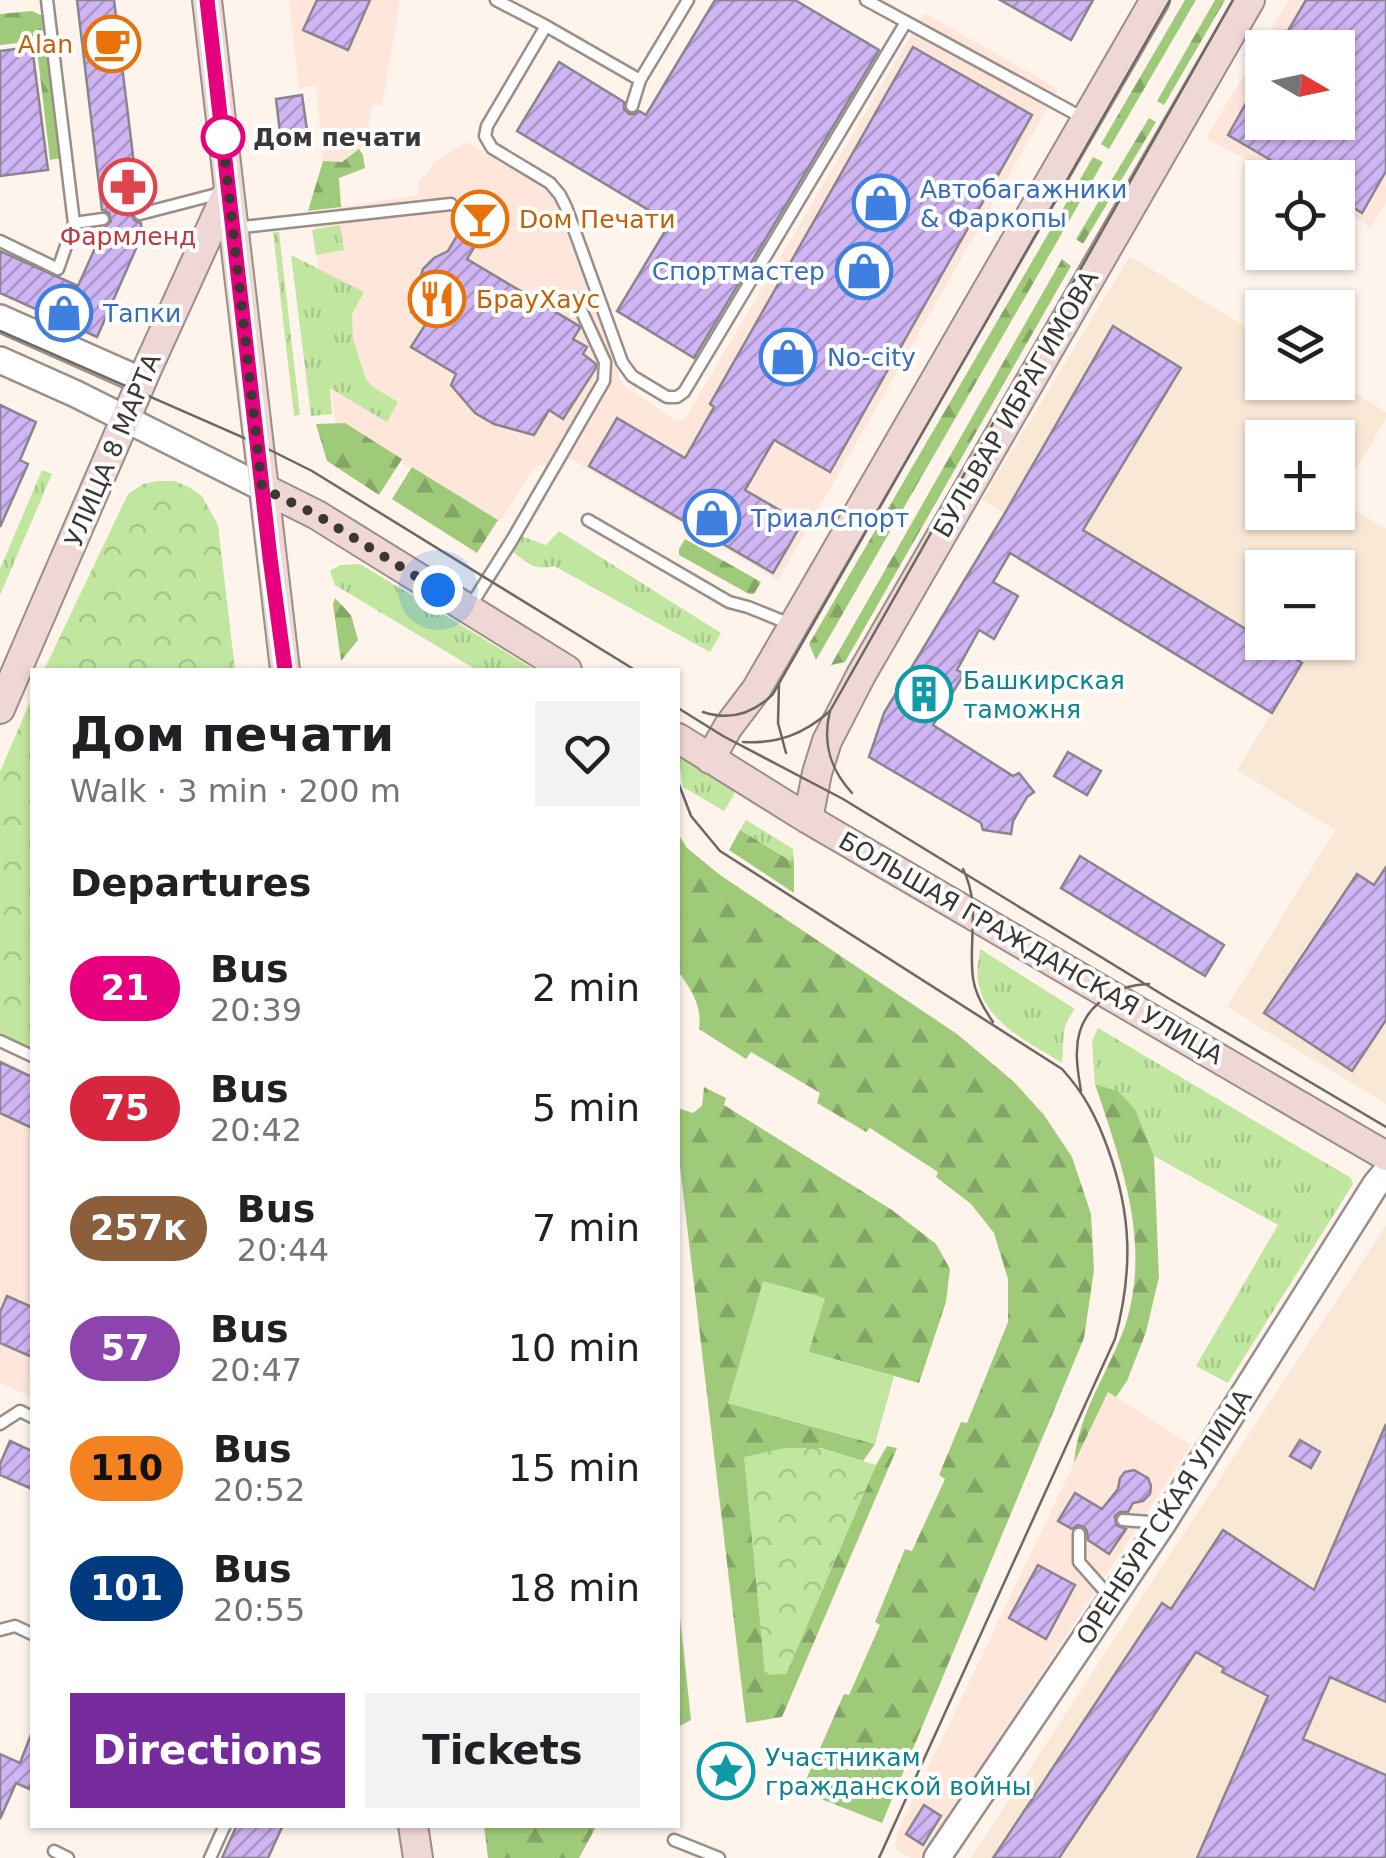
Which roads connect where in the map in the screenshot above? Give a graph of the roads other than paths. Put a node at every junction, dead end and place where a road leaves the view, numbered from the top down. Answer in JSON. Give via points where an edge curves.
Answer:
{"nodes":[{"id":1,"x":47,"y":0,"type":"edge"},
{"id":2,"x":207,"y":0,"type":"edge"},
{"id":3,"x":496,"y":0,"type":"edge"},
{"id":4,"x":688,"y":0,"type":"edge"},
{"id":5,"x":866,"y":0,"type":"edge"},
{"id":6,"x":1156,"y":0,"type":"edge"},
{"id":7,"x":1250,"y":0,"type":"edge"},
{"id":8,"x":906,"y":22,"type":"junction"},
{"id":9,"x":546,"y":26,"type":"junction"},
{"id":10,"x":640,"y":80,"type":"junction"},
{"id":11,"x":632,"y":106,"type":"dead end"},
{"id":12,"x":1086,"y":120,"type":"junction"},
{"id":13,"x":228,"y":192,"type":"junction"},
{"id":14,"x":451,"y":204,"type":"dead end"},
{"id":15,"x":140,"y":214,"type":"dead end"},
{"id":16,"x":103,"y":219,"type":"dead end"},
{"id":17,"x":74,"y":222,"type":"junction"},
{"id":18,"x":232,"y":228,"type":"junction"},
{"id":19,"x":0,"y":241,"type":"edge"},
{"id":20,"x":576,"y":299,"type":"dead end"},
{"id":21,"x":0,"y":318,"type":"edge"},
{"id":22,"x":0,"y":360,"type":"edge"},
{"id":23,"x":142,"y":381,"type":"junction"},
{"id":24,"x":126,"y":419,"type":"junction"},
{"id":25,"x":262,"y":488,"type":"junction"},
{"id":26,"x":588,"y":520,"type":"dead end"},
{"id":27,"x":468,"y":609,"type":"junction"},
{"id":28,"x":794,"y":626,"type":"junction"},
{"id":29,"x":285,"y":668,"type":"edge"},
{"id":30,"x":565,"y":668,"type":"edge"},
{"id":31,"x":0,"y":709,"type":"edge"},
{"id":32,"x":680,"y":739,"type":"edge"},
{"id":33,"x":710,"y":760,"type":"junction"},
{"id":34,"x":808,"y":819,"type":"junction"},
{"id":35,"x":0,"y":1041,"type":"edge"},
{"id":36,"x":30,"y":1055,"type":"edge"},
{"id":37,"x":1386,"y":1156,"type":"edge"},
{"id":38,"x":1386,"y":1172,"type":"edge"},
{"id":39,"x":30,"y":1415,"type":"edge"},
{"id":40,"x":0,"y":1424,"type":"edge"},
{"id":41,"x":1123,"y":1520,"type":"dead end"},
{"id":42,"x":1163,"y":1523,"type":"junction"},
{"id":43,"x":1078,"y":1534,"type":"dead end"},
{"id":44,"x":1112,"y":1599,"type":"junction"},
{"id":45,"x":0,"y":1630,"type":"edge"},
{"id":46,"x":30,"y":1633,"type":"edge"},
{"id":47,"x":224,"y":1828,"type":"edge"},
{"id":48,"x":399,"y":1828,"type":"edge"},
{"id":49,"x":413,"y":1828,"type":"edge"},
{"id":50,"x":674,"y":1840,"type":"dead end"},
{"id":51,"x":54,"y":1852,"type":"dead end"},
{"id":52,"x":68,"y":1858,"type":"edge"},
{"id":53,"x":210,"y":1858,"type":"edge"},
{"id":54,"x":401,"y":1858,"type":"edge"},
{"id":55,"x":418,"y":1858,"type":"edge"},
{"id":56,"x":719,"y":1858,"type":"edge"},
{"id":57,"x":937,"y":1858,"type":"edge"}],
"edges":[{"from":1,"to":17,"type":"lane"},
{"from":2,"to":13,"type":"main road"},
{"from":3,"to":9,"type":"lane"},
{"from":4,"to":10,"type":"lane"},
{"from":5,"to":8,"type":"lane"},
{"from":6,"to":12,"type":"main road"},
{"from":7,"to":34,"type":"main road","name":"БУЛЬВАР ИБРАГИМОВА","via":[[861,675],[826,741]]},
{"from":8,"to":9,"type":"lane","via":[[684,392],[672,398],[632,376],[622,362],[560,195],[486,140],[486,126]]},
{"from":8,"to":12,"type":"lane"},
{"from":9,"to":10,"type":"lane"},
{"from":10,"to":11,"type":"lane"},
{"from":12,"to":28,"type":"main road"},
{"from":13,"to":15,"type":"lane"},
{"from":13,"to":18,"type":"main road"},
{"from":13,"to":23,"type":"main road","name":"УЛИЦА 8 МАРТА"},
{"from":14,"to":18,"type":"lane"},
{"from":16,"to":17,"type":"lane"},
{"from":17,"to":19,"type":"lane","via":[[58,269]]},
{"from":18,"to":25,"type":"main road"},
{"from":20,"to":27,"type":"lane","via":[[605,362],[604,381]]},
{"from":21,"to":23,"type":"street"},
{"from":22,"to":24,"type":"street"},
{"from":23,"to":24,"type":"main road","name":"УЛИЦА 8 МАРТА"},
{"from":24,"to":25,"type":"street"},
{"from":24,"to":31,"type":"main road","name":"УЛИЦА 8 МАРТА"},
{"from":25,"to":27,"type":"main road"},
{"from":25,"to":29,"type":"main road"},
{"from":26,"to":28,"type":"lane","via":[[729,602]]},
{"from":27,"to":30,"type":"main road"},
{"from":28,"to":33,"type":"main road"},
{"from":32,"to":33,"type":"main road","name":"БОЛЬШАЯ ГРАЖДАНСКАЯ УЛИЦА"},
{"from":33,"to":34,"type":"main road","name":"БОЛЬШАЯ ГРАЖДАНСКАЯ УЛИЦА"},
{"from":34,"to":37,"type":"main road","name":"БОЛЬШАЯ ГРАЖДАНСКАЯ УЛИЦА"},
{"from":35,"to":36,"type":"lane"},
{"from":38,"to":42,"type":"street","name":"ОРЕНБУРГСКАЯ УЛИЦА"},
{"from":39,"to":40,"type":"lane","via":[[20,1411]]},
{"from":41,"to":42,"type":"lane"},
{"from":42,"to":44,"type":"street","name":"ОРЕНБУРГСКАЯ УЛИЦА"},
{"from":43,"to":44,"type":"lane","via":[[1079,1562]]},
{"from":44,"to":57,"type":"street","name":"ОРЕНБУРГСКАЯ УЛИЦА"},
{"from":45,"to":46,"type":"lane","via":[[16,1626]]},
{"from":47,"to":53,"type":"lane"},
{"from":48,"to":54,"type":"main road"},
{"from":49,"to":55,"type":"main road"},
{"from":50,"to":56,"type":"lane"},
{"from":51,"to":52,"type":"lane"}]}
